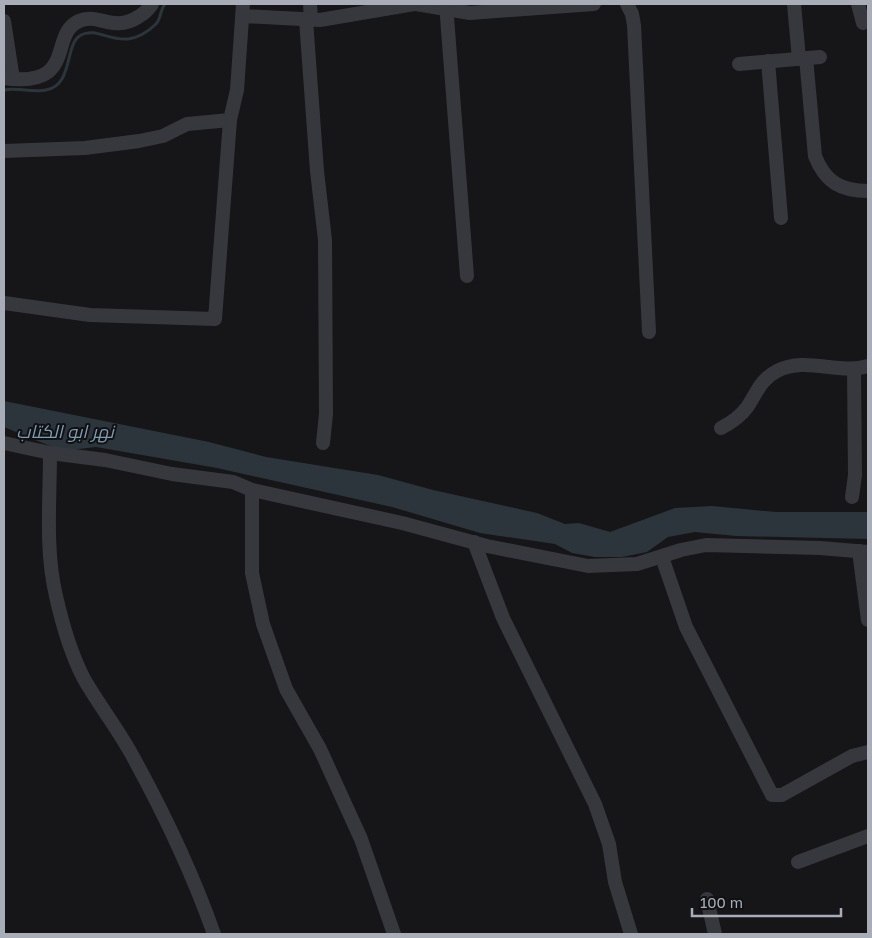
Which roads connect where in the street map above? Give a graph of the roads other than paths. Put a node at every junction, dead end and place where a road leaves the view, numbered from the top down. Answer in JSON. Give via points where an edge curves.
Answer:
{"nodes":[{"id":1,"x":152,"y":4,"type":"edge"},
{"id":2,"x":310,"y":4,"type":"edge"},
{"id":3,"x":415,"y":4,"type":"edge"},
{"id":4,"x":594,"y":4,"type":"edge"},
{"id":5,"x":627,"y":4,"type":"edge"},
{"id":6,"x":794,"y":4,"type":"edge"},
{"id":7,"x":858,"y":4,"type":"edge"},
{"id":8,"x":447,"y":7,"type":"edge"},
{"id":9,"x":243,"y":10,"type":"edge"},
{"id":10,"x":308,"y":20,"type":"junction"},
{"id":11,"x":864,"y":23,"type":"dead end"},
{"id":12,"x":4,"y":25,"type":"edge"},
{"id":13,"x":808,"y":58,"type":"junction"},
{"id":14,"x":768,"y":61,"type":"junction"},
{"id":15,"x":739,"y":64,"type":"dead end"},
{"id":16,"x":8,"y":79,"type":"edge"},
{"id":17,"x":230,"y":120,"type":"junction"},
{"id":18,"x":4,"y":151,"type":"edge"},
{"id":19,"x":868,"y":191,"type":"edge"},
{"id":20,"x":781,"y":218,"type":"dead end"},
{"id":21,"x":467,"y":276,"type":"dead end"},
{"id":22,"x":4,"y":303,"type":"edge"},
{"id":23,"x":650,"y":332,"type":"dead end"},
{"id":24,"x":868,"y":366,"type":"edge"},
{"id":25,"x":854,"y":369,"type":"junction"},
{"id":26,"x":721,"y":428,"type":"dead end"},
{"id":27,"x":4,"y":443,"type":"edge"},
{"id":28,"x":323,"y":443,"type":"dead end"},
{"id":29,"x":50,"y":453,"type":"junction"},
{"id":30,"x":252,"y":490,"type":"junction"},
{"id":31,"x":852,"y":497,"type":"dead end"},
{"id":32,"x":474,"y":542,"type":"junction"},
{"id":33,"x":863,"y":552,"type":"edge"},
{"id":34,"x":662,"y":557,"type":"junction"},
{"id":35,"x":868,"y":620,"type":"edge"},
{"id":36,"x":868,"y":752,"type":"edge"},
{"id":37,"x":868,"y":836,"type":"edge"},
{"id":38,"x":798,"y":862,"type":"dead end"},
{"id":39,"x":707,"y":899,"type":"dead end"},
{"id":40,"x":214,"y":934,"type":"edge"},
{"id":41,"x":394,"y":934,"type":"edge"},
{"id":42,"x":631,"y":934,"type":"edge"},
{"id":43,"x":715,"y":934,"type":"edge"}],
"edges":[{"from":1,"to":16,"type":"street","via":[[125,24],[88,19],[80,21],[71,27],[58,61],[51,70],[36,78]]},
{"from":2,"to":10,"type":"street"},
{"from":3,"to":8,"type":"street"},
{"from":3,"to":10,"type":"street","via":[[390,6],[345,17]]},
{"from":4,"to":8,"type":"street","via":[[478,13]]},
{"from":5,"to":23,"type":"street","via":[[634,25]]},
{"from":6,"to":13,"type":"street"},
{"from":7,"to":11,"type":"street"},
{"from":8,"to":21,"type":"street"},
{"from":9,"to":10,"type":"street"},
{"from":9,"to":17,"type":"street","via":[[237,90]]},
{"from":10,"to":28,"type":"street","via":[[317,171],[325,240],[326,414]]},
{"from":12,"to":16,"type":"street"},
{"from":13,"to":14,"type":"street"},
{"from":13,"to":19,"type":"street","via":[[815,156],[819,167],[834,185]]},
{"from":14,"to":15,"type":"street"},
{"from":14,"to":20,"type":"street"},
{"from":17,"to":18,"type":"street","via":[[187,124],[163,136],[139,142]]},
{"from":17,"to":22,"type":"street","via":[[214,319],[90,315]]},
{"from":24,"to":25,"type":"street"},
{"from":25,"to":26,"type":"street","via":[[799,365],[783,368],[763,381],[744,411]]},
{"from":25,"to":31,"type":"street","via":[[855,475]]},
{"from":27,"to":29,"type":"street"},
{"from":29,"to":30,"type":"street","via":[[234,482]]},
{"from":29,"to":40,"type":"street","via":[[53,582],[72,648],[84,679],[131,753],[165,815]]},
{"from":30,"to":32,"type":"street"},
{"from":30,"to":41,"type":"street","via":[[252,573],[263,624],[286,689],[320,749],[361,839]]},
{"from":32,"to":34,"type":"street","via":[[588,566],[620,566]]},
{"from":32,"to":42,"type":"street","via":[[503,618],[595,804],[609,844],[615,882]]},
{"from":33,"to":34,"type":"street","via":[[706,546]]},
{"from":33,"to":35,"type":"street"},
{"from":34,"to":36,"type":"street","via":[[686,627],[772,795],[782,795],[852,756]]},
{"from":37,"to":38,"type":"street"},
{"from":39,"to":43,"type":"street"}]}
